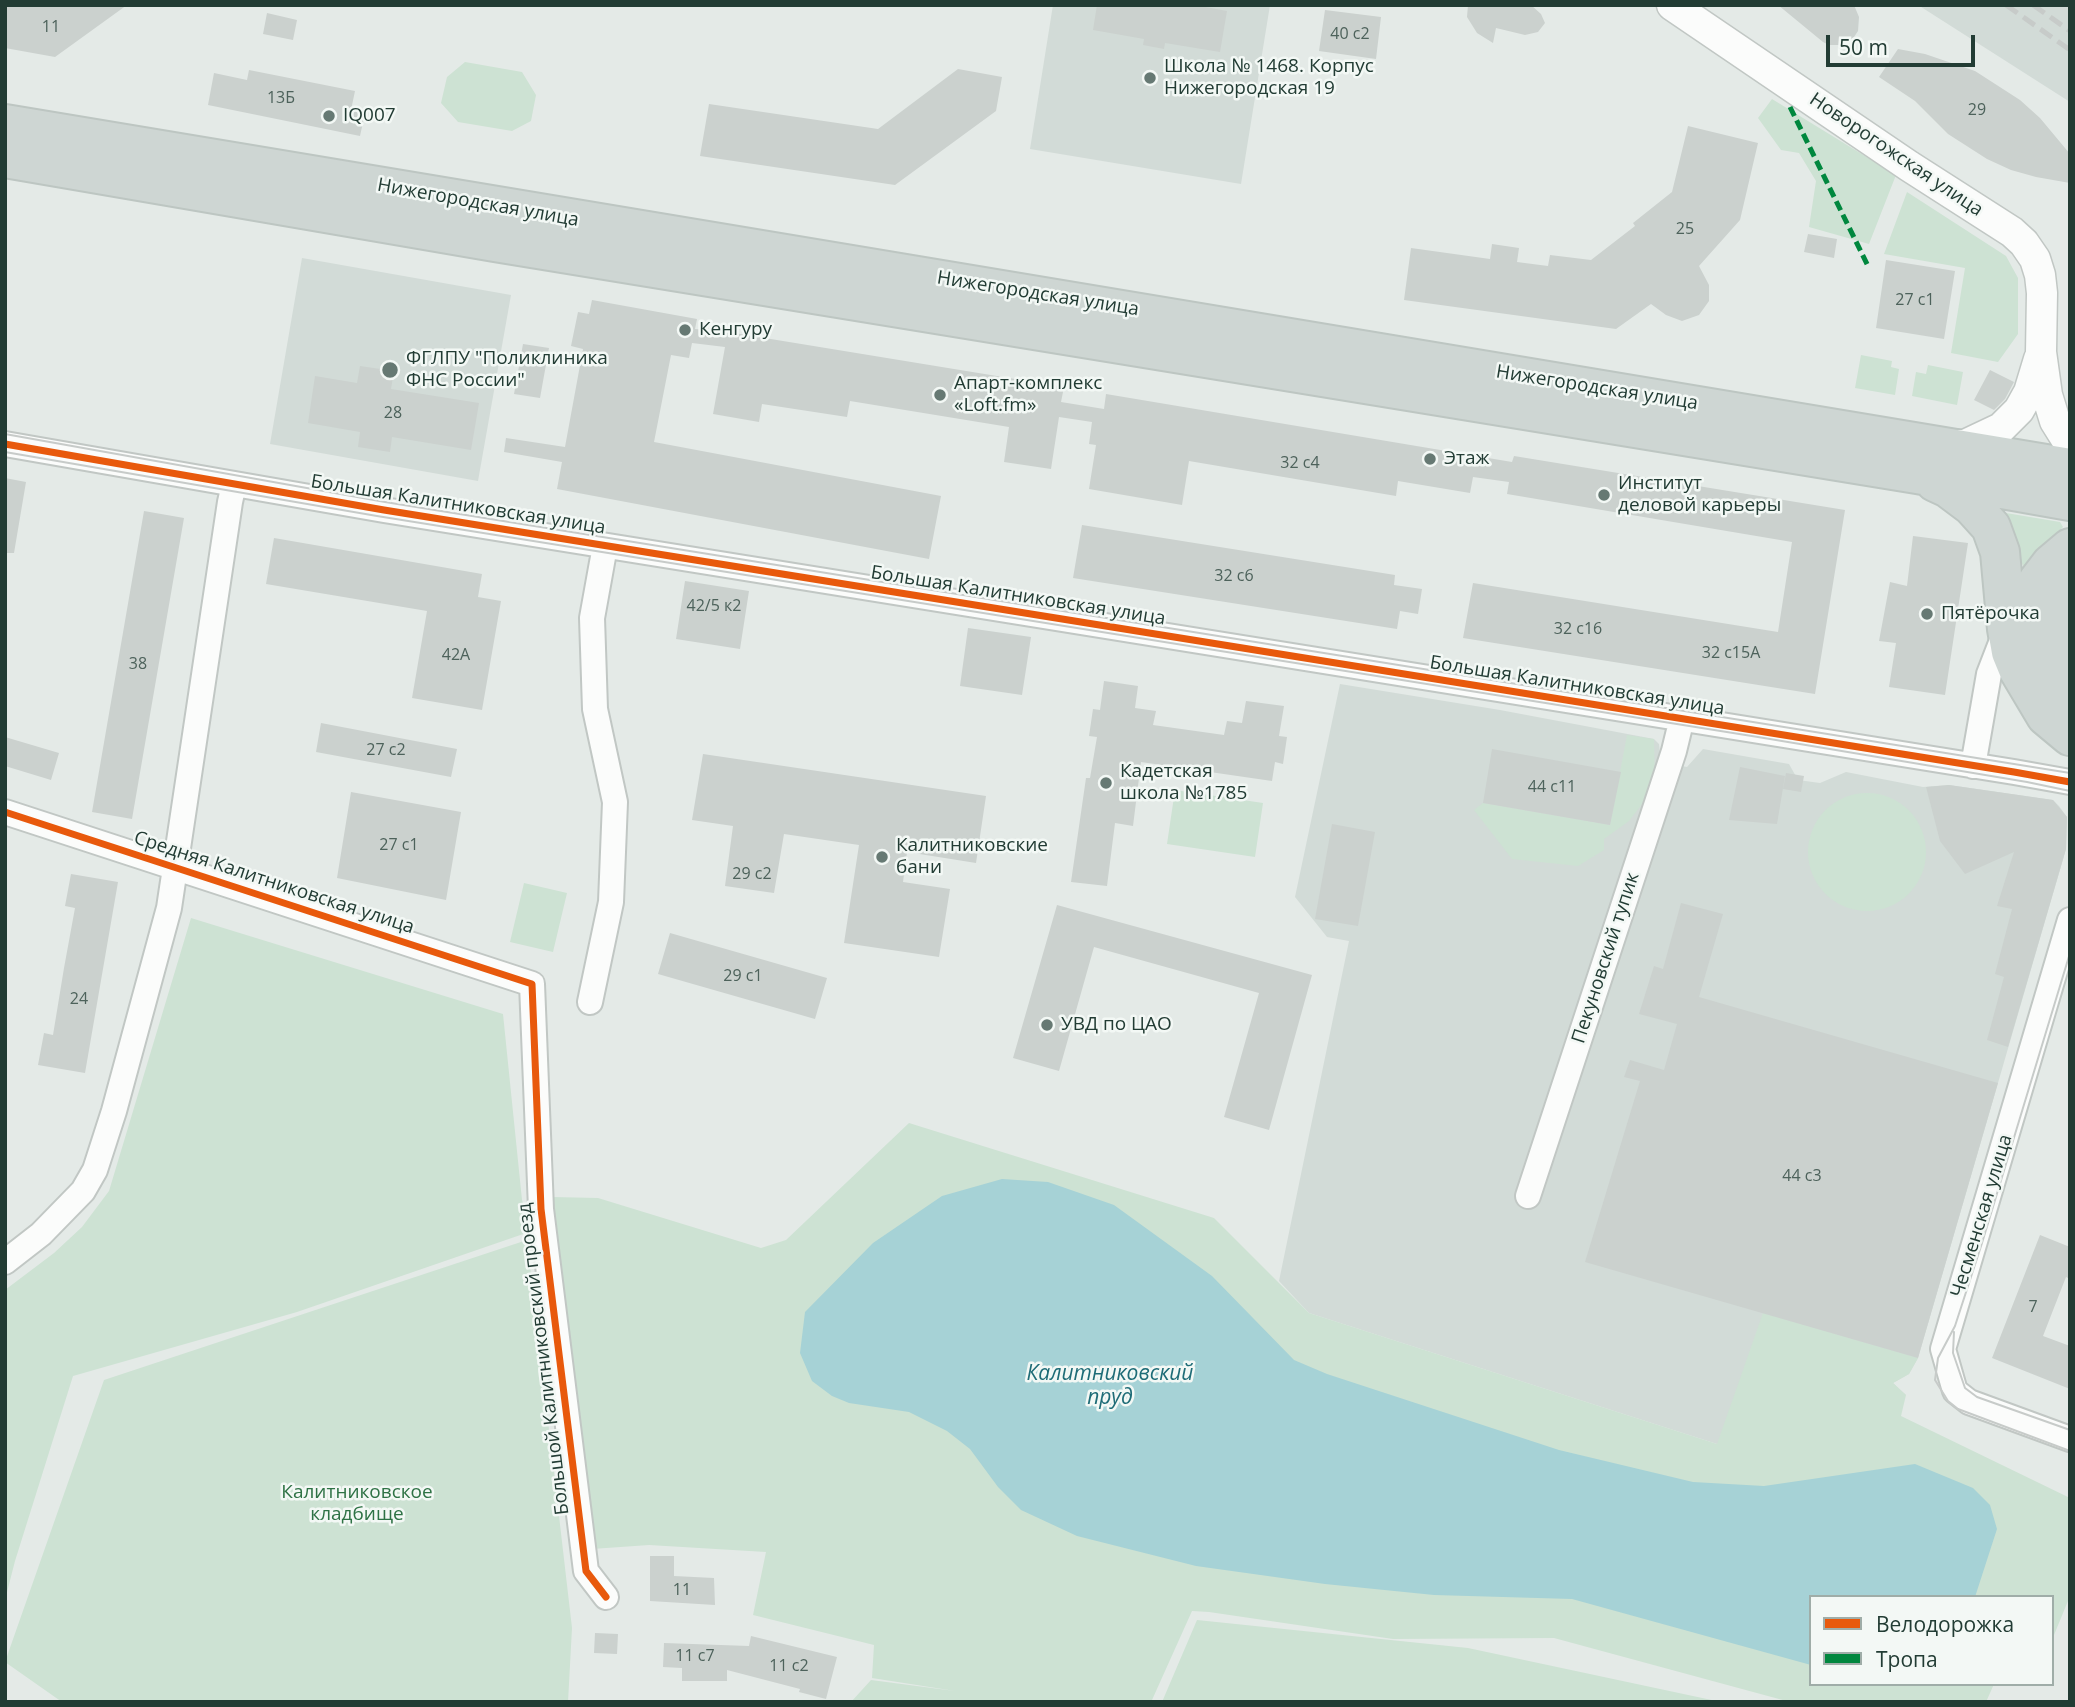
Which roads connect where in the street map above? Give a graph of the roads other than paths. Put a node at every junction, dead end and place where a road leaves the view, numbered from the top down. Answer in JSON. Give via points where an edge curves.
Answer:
{"nodes":[{"id":1,"x":1672,"y":5,"type":"edge"},
{"id":2,"x":5,"y":124,"type":"edge"},
{"id":3,"x":5,"y":158,"type":"edge"},
{"id":4,"x":2041,"y":352,"type":"junction"},
{"id":5,"x":5,"y":443,"type":"edge"},
{"id":6,"x":1943,"y":445,"type":"junction"},
{"id":7,"x":2070,"y":445,"type":"edge"},
{"id":8,"x":2070,"y":468,"type":"edge"},
{"id":9,"x":1917,"y":474,"type":"junction"},
{"id":10,"x":234,"y":484,"type":"junction"},
{"id":11,"x":2070,"y":501,"type":"edge"},
{"id":12,"x":606,"y":546,"type":"junction"},
{"id":13,"x":2070,"y":548,"type":"edge"},
{"id":14,"x":2070,"y":588,"type":"edge"},
{"id":15,"x":2007,"y":629,"type":"junction"},
{"id":16,"x":2052,"y":696,"type":"edge"},
{"id":17,"x":1682,"y":718,"type":"junction"},
{"id":18,"x":2070,"y":736,"type":"edge"},
{"id":19,"x":1973,"y":766,"type":"junction"},
{"id":20,"x":2070,"y":782,"type":"edge"},
{"id":21,"x":5,"y":812,"type":"edge"},
{"id":22,"x":177,"y":867,"type":"junction"},
{"id":23,"x":2070,"y":920,"type":"edge"},
{"id":24,"x":532,"y":984,"type":"joint"},
{"id":25,"x":590,"y":1002,"type":"dead end"},
{"id":26,"x":1528,"y":1196,"type":"dead end"},
{"id":27,"x":5,"y":1262,"type":"edge"},
{"id":28,"x":2070,"y":1440,"type":"edge"},
{"id":29,"x":606,"y":1597,"type":"dead end"}],
"edges":[{"from":1,"to":4,"type":"street","name":"Новорогожская улица","via":[[2024,243],[2040,275]]},
{"from":2,"to":6,"type":"main road","name":"Нижегородская улица"},
{"from":3,"to":9,"type":"main road","name":"Нижегородская улица"},
{"from":4,"to":6,"type":"street","via":[[2019,410],[2000,428],[1965,445]]},
{"from":4,"to":7,"type":"street","via":[[2055,421]]},
{"from":5,"to":10,"type":"street","name":"Большая Калитниковская улица"},
{"from":6,"to":8,"type":"main road","name":"Нижегородская улица"},
{"from":9,"to":11,"type":"main road","name":"Нижегородская улица"},
{"from":9,"to":15,"type":"main road","via":[[1948,488],[1991,527],[2000,552]]},
{"from":10,"to":12,"type":"street","name":"Большая Калитниковская улица"},
{"from":10,"to":22,"type":"street"},
{"from":12,"to":17,"type":"street","name":"Большая Калитниковская улица"},
{"from":12,"to":25,"type":"street","via":[[592,618],[594,696],[615,813],[611,902]]},
{"from":13,"to":16,"type":"main road","via":[[2044,573],[2029,601],[2026,661]]},
{"from":14,"to":16,"type":"main road","via":[[2054,614],[2049,635],[2061,683]]},
{"from":15,"to":16,"type":"main road","via":[[2018,669]]},
{"from":15,"to":19,"type":"street","via":[[1989,674]]},
{"from":16,"to":18,"type":"main road","via":[[2046,716]]},
{"from":17,"to":19,"type":"street","name":"Большая Калитниковская улица"},
{"from":17,"to":26,"type":"street","name":"Пекуновский тупик"},
{"from":19,"to":20,"type":"street","name":"Большая Калитниковская улица"},
{"from":21,"to":22,"type":"street","name":"Средняя Калитниковская улица"},
{"from":22,"to":24,"type":"street","name":"Средняя Калитниковская улица"},
{"from":22,"to":27,"type":"street","via":[[95,1170],[69,1208]]},
{"from":23,"to":28,"type":"street","name":"Чесменская улица","via":[[1943,1349],[1955,1391],[1969,1402]]},
{"from":24,"to":29,"type":"street","name":"Большой Калитниковский проезд","via":[[541,1209],[549,1276],[586,1572]]}]}
